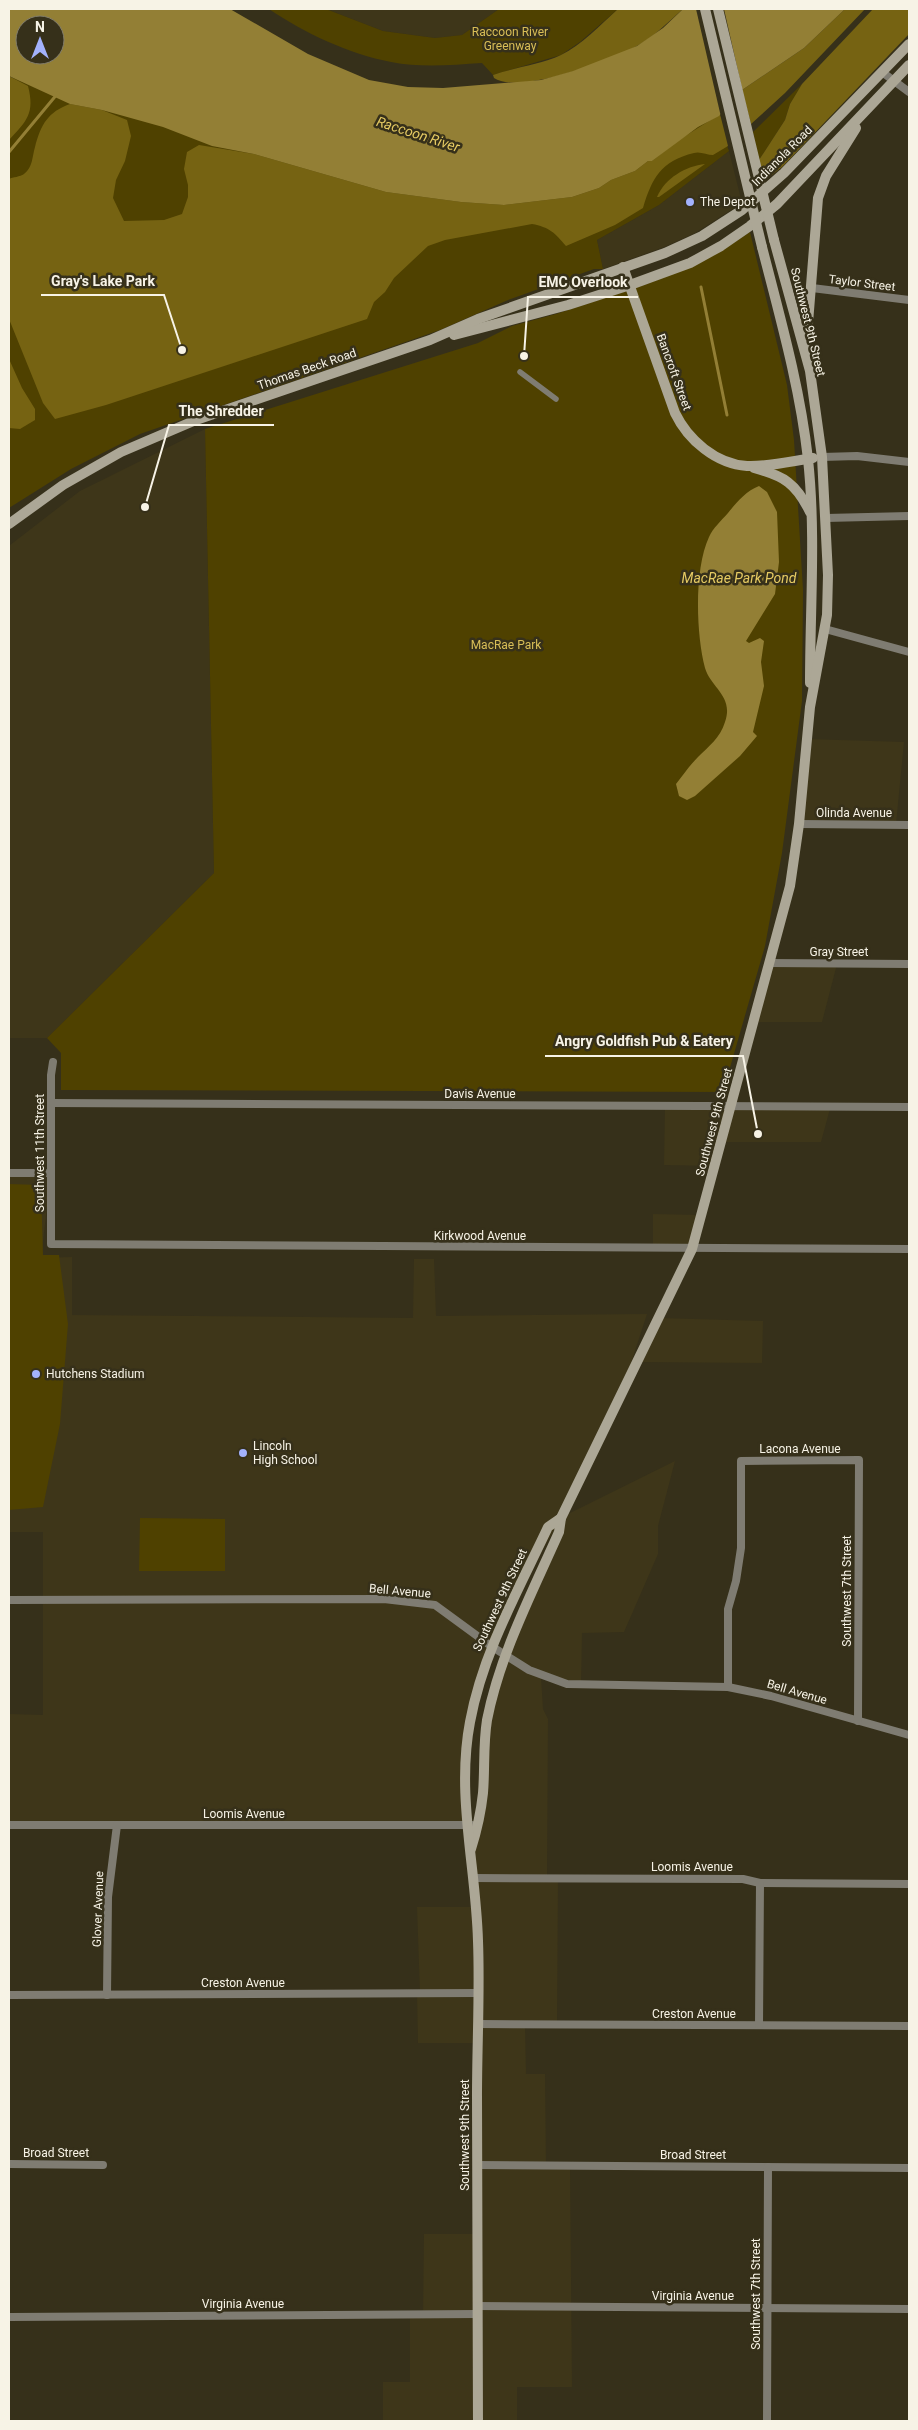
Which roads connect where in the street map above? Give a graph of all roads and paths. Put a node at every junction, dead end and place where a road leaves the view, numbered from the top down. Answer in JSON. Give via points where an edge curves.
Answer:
{"nodes":[{"id":1,"x":705,"y":9,"type":"edge"},
{"id":2,"x":718,"y":9,"type":"edge"},
{"id":3,"x":909,"y":44,"type":"edge"},
{"id":4,"x":909,"y":65,"type":"edge"},
{"id":5,"x":882,"y":72,"type":"junction"},
{"id":6,"x":894,"y":81,"type":"junction"},
{"id":7,"x":909,"y":92,"type":"edge"},
{"id":8,"x":869,"y":108,"type":"junction"},
{"id":9,"x":623,"y":267,"type":"junction"},
{"id":10,"x":630,"y":285,"type":"junction"},
{"id":11,"x":812,"y":288,"type":"junction"},
{"id":12,"x":909,"y":300,"type":"edge"},
{"id":13,"x":430,"y":340,"type":"junction"},
{"id":14,"x":806,"y":357,"type":"junction"},
{"id":15,"x":520,"y":372,"type":"dead end"},
{"id":16,"x":556,"y":399,"type":"dead end"},
{"id":17,"x":822,"y":458,"type":"junction"},
{"id":18,"x":808,"y":459,"type":"junction"},
{"id":19,"x":909,"y":462,"type":"edge"},
{"id":20,"x":748,"y":466,"type":"junction"},
{"id":21,"x":909,"y":516,"type":"edge"},
{"id":22,"x":826,"y":518,"type":"junction"},
{"id":23,"x":9,"y":524,"type":"edge"},
{"id":24,"x":812,"y":539,"type":"junction"},
{"id":25,"x":825,"y":629,"type":"junction"},
{"id":26,"x":909,"y":652,"type":"edge"},
{"id":27,"x":810,"y":707,"type":"junction"},
{"id":28,"x":799,"y":824,"type":"junction"},
{"id":29,"x":909,"y":824,"type":"edge"},
{"id":30,"x":770,"y":964,"type":"junction"},
{"id":31,"x":909,"y":964,"type":"edge"},
{"id":32,"x":53,"y":1062,"type":"dead end"},
{"id":33,"x":52,"y":1103,"type":"junction"},
{"id":34,"x":732,"y":1106,"type":"junction"},
{"id":35,"x":909,"y":1107,"type":"edge"},
{"id":36,"x":9,"y":1173,"type":"edge"},
{"id":37,"x":51,"y":1173,"type":"junction"},
{"id":38,"x":52,"y":1244,"type":"joint"},
{"id":39,"x":692,"y":1249,"type":"junction"},
{"id":40,"x":909,"y":1250,"type":"edge"},
{"id":41,"x":859,"y":1460,"type":"joint"},
{"id":42,"x":561,"y":1518,"type":"junction"},
{"id":43,"x":9,"y":1600,"type":"edge"},
{"id":44,"x":491,"y":1646,"type":"junction"},
{"id":45,"x":505,"y":1655,"type":"junction"},
{"id":46,"x":728,"y":1687,"type":"junction"},
{"id":47,"x":858,"y":1721,"type":"junction"},
{"id":48,"x":909,"y":1735,"type":"edge"},
{"id":49,"x":9,"y":1825,"type":"edge"},
{"id":50,"x":116,"y":1825,"type":"junction"},
{"id":51,"x":466,"y":1825,"type":"junction"},
{"id":52,"x":478,"y":1826,"type":"junction"},
{"id":53,"x":471,"y":1849,"type":"junction"},
{"id":54,"x":473,"y":1878,"type":"junction"},
{"id":55,"x":760,"y":1883,"type":"junction"},
{"id":56,"x":909,"y":1884,"type":"edge"},
{"id":57,"x":478,"y":1993,"type":"junction"},
{"id":58,"x":9,"y":1995,"type":"edge"},
{"id":59,"x":107,"y":1995,"type":"junction"},
{"id":60,"x":478,"y":2024,"type":"junction"},
{"id":61,"x":759,"y":2025,"type":"junction"},
{"id":62,"x":909,"y":2026,"type":"edge"},
{"id":63,"x":9,"y":2164,"type":"edge"},
{"id":64,"x":103,"y":2165,"type":"dead end"},
{"id":65,"x":477,"y":2165,"type":"junction"},
{"id":66,"x":768,"y":2167,"type":"junction"},
{"id":67,"x":909,"y":2168,"type":"edge"},
{"id":68,"x":768,"y":2308,"type":"junction"},
{"id":69,"x":909,"y":2309,"type":"edge"},
{"id":70,"x":477,"y":2310,"type":"junction"},
{"id":71,"x":9,"y":2317,"type":"edge"},
{"id":72,"x":478,"y":2421,"type":"edge"},
{"id":73,"x":767,"y":2421,"type":"edge"}],
"edges":[{"from":1,"to":18,"type":"main road","name":"Southwest 9th Street","bridge":true,"via":[[791,368]]},
{"from":2,"to":14,"type":"main road","name":"Southwest 9th Street","bridge":true},
{"from":3,"to":5,"type":"main road","name":"Indianola Road"},
{"from":4,"to":6,"type":"main road"},
{"from":5,"to":6,"type":"street"},
{"from":5,"to":9,"type":"main road","name":"Indianola Road","via":[[784,173],[742,210],[687,244]]},
{"from":6,"to":7,"type":"street"},
{"from":6,"to":8,"type":"main road"},
{"from":8,"to":10,"type":"main road","via":[[778,204],[750,226],[690,262]]},
{"from":8,"to":11,"type":"main road","via":[[826,176],[818,198]]},
{"from":9,"to":10,"type":"main road","name":"Bancroft Street"},
{"from":9,"to":13,"type":"main road","name":"Thomas Beck Road","via":[[478,319]]},
{"from":10,"to":13,"type":"main road","name":"Thomas Beck Road","via":[[532,315]]},
{"from":10,"to":20,"type":"main road","name":"Bancroft Street","via":[[681,425],[704,449]]},
{"from":11,"to":12,"type":"street","name":"Taylor Street"},
{"from":11,"to":14,"type":"main road"},
{"from":13,"to":23,"type":"main road","name":"Thomas Beck Road","via":[[196,420],[121,452],[63,485]]},
{"from":14,"to":17,"type":"main road","name":"Southwest 9th Street"},
{"from":15,"to":16,"type":"street"},
{"from":17,"to":18,"type":"main road","name":"Bancroft Street"},
{"from":17,"to":19,"type":"street","name":"Bancroft Street","via":[[857,456]]},
{"from":17,"to":22,"type":"main road","name":"Southwest 9th Street"},
{"from":18,"to":20,"type":"main road","name":"Bancroft Street"},
{"from":18,"to":24,"type":"main road","name":"Southwest 9th Street"},
{"from":20,"to":24,"type":"main road","via":[[777,474],[801,493],[811,515]]},
{"from":21,"to":22,"type":"street"},
{"from":22,"to":25,"type":"main road","name":"Southwest 9th Street","via":[[828,576]]},
{"from":24,"to":27,"type":"main road","name":"Southwest 9th Street"},
{"from":25,"to":26,"type":"street"},
{"from":25,"to":27,"type":"main road","name":"Southwest 9th Street"},
{"from":27,"to":28,"type":"main road","name":"Southwest 9th Street"},
{"from":28,"to":29,"type":"street","name":"Olinda Avenue"},
{"from":28,"to":30,"type":"main road","name":"Southwest 9th Street","via":[[790,886]]},
{"from":30,"to":31,"type":"street","name":"Gray Street"},
{"from":30,"to":34,"type":"main road","name":"Southwest 9th Street"},
{"from":32,"to":33,"type":"street","name":"Southwest 11th Street"},
{"from":33,"to":34,"type":"street","name":"Davis Avenue"},
{"from":33,"to":37,"type":"street","name":"Southwest 11th Street"},
{"from":34,"to":35,"type":"street","name":"Davis Avenue"},
{"from":34,"to":39,"type":"main road","name":"Southwest 9th Street"},
{"from":36,"to":37,"type":"street"},
{"from":37,"to":38,"type":"street","name":"Southwest 11th Street"},
{"from":38,"to":39,"type":"street","name":"Kirkwood Avenue"},
{"from":39,"to":40,"type":"street","name":"Kirkwood Avenue"},
{"from":39,"to":42,"type":"main road","name":"Southwest 9th Street"},
{"from":41,"to":46,"type":"street","name":"Lacona Avenue","via":[[741,1461],[741,1548],[728,1610]]},
{"from":41,"to":47,"type":"street","name":"Southwest 7th Street"},
{"from":42,"to":44,"type":"main road","name":"Southwest 9th Street","via":[[548,1527]]},
{"from":42,"to":45,"type":"main road","name":"Southwest 9th Street","via":[[559,1532]]},
{"from":43,"to":44,"type":"street","name":"Bell Avenue","via":[[384,1599],[435,1605]]},
{"from":44,"to":45,"type":"street","name":"Bell Avenue"},
{"from":44,"to":51,"type":"main road","name":"Southwest 9th Street","via":[[469,1724],[465,1763]]},
{"from":45,"to":46,"type":"street","name":"Bell Avenue","via":[[538,1675],[567,1684]]},
{"from":45,"to":52,"type":"main road","name":"Southwest 9th Street","via":[[487,1723]]},
{"from":46,"to":47,"type":"street","name":"Bell Avenue"},
{"from":47,"to":48,"type":"street","name":"Bell Avenue"},
{"from":49,"to":50,"type":"street","name":"Loomis Avenue"},
{"from":50,"to":51,"type":"street","name":"Loomis Avenue"},
{"from":50,"to":59,"type":"street","name":"Glover Avenue","via":[[108,1890]]},
{"from":51,"to":52,"type":"street","name":"Loomis Avenue"},
{"from":51,"to":53,"type":"main road","name":"Southwest 9th Street"},
{"from":52,"to":53,"type":"main road","name":"Southwest 9th Street"},
{"from":53,"to":54,"type":"main road","name":"Southwest 9th Street"},
{"from":54,"to":55,"type":"street","name":"Loomis Avenue","via":[[743,1878]]},
{"from":54,"to":57,"type":"main road","name":"Southwest 9th Street"},
{"from":55,"to":56,"type":"street","name":"Loomis Avenue"},
{"from":55,"to":61,"type":"street"},
{"from":57,"to":59,"type":"street","name":"Creston Avenue"},
{"from":57,"to":60,"type":"main road","name":"Southwest 9th Street"},
{"from":58,"to":59,"type":"street","name":"Creston Avenue"},
{"from":60,"to":61,"type":"street","name":"Creston Avenue"},
{"from":60,"to":65,"type":"main road","name":"Southwest 9th Street"},
{"from":61,"to":62,"type":"street","name":"Creston Avenue"},
{"from":63,"to":64,"type":"street","name":"Broad Street"},
{"from":65,"to":66,"type":"street","name":"Broad Street"},
{"from":65,"to":70,"type":"main road","name":"Southwest 9th Street"},
{"from":66,"to":67,"type":"street","name":"Broad Street"},
{"from":66,"to":68,"type":"street","name":"Southwest 7th Street"},
{"from":68,"to":69,"type":"street","name":"Virginia Avenue"},
{"from":68,"to":70,"type":"street","name":"Virginia Avenue"},
{"from":68,"to":73,"type":"street","name":"Southwest 7th Street"},
{"from":70,"to":71,"type":"street","name":"Virginia Avenue"},
{"from":70,"to":72,"type":"main road","name":"Southwest 9th Street"}]}
